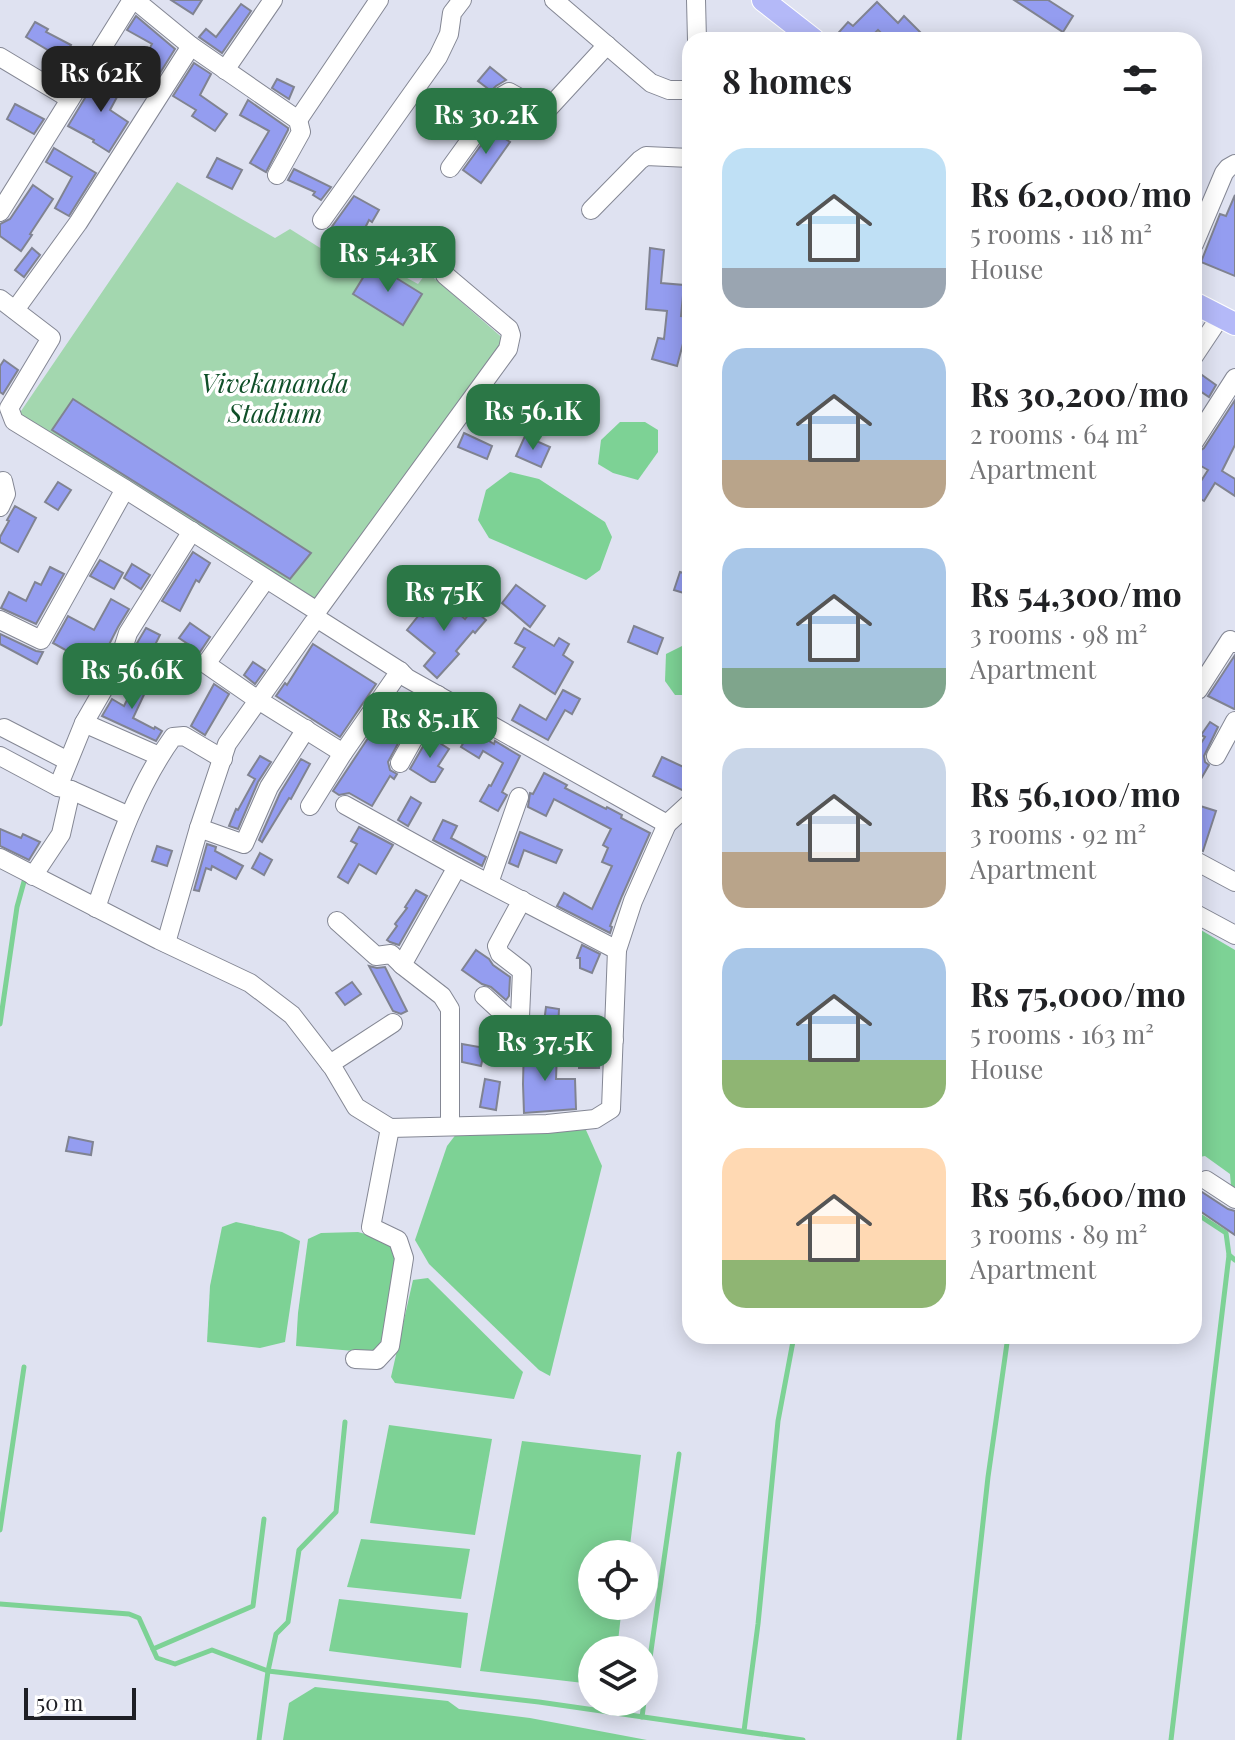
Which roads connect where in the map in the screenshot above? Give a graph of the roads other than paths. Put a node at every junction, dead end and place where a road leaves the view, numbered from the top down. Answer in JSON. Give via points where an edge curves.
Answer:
{"nodes":[{"id":1,"x":133,"y":0,"type":"edge"},
{"id":2,"x":273,"y":0,"type":"edge"},
{"id":3,"x":379,"y":0,"type":"edge"},
{"id":4,"x":462,"y":0,"type":"edge"},
{"id":5,"x":554,"y":0,"type":"edge"},
{"id":6,"x":696,"y":0,"type":"edge"},
{"id":7,"x":763,"y":0,"type":"edge"},
{"id":8,"x":697,"y":32,"type":"edge"},
{"id":9,"x":804,"y":32,"type":"edge"},
{"id":10,"x":607,"y":45,"type":"junction"},
{"id":11,"x":191,"y":46,"type":"junction"},
{"id":12,"x":0,"y":57,"type":"edge"},
{"id":13,"x":225,"y":70,"type":"junction"},
{"id":14,"x":682,"y":90,"type":"edge"},
{"id":15,"x":70,"y":99,"type":"junction"},
{"id":16,"x":298,"y":120,"type":"junction"},
{"id":17,"x":682,"y":158,"type":"edge"},
{"id":18,"x":1235,"y":164,"type":"edge"},
{"id":19,"x":450,"y":168,"type":"dead end"},
{"id":20,"x":277,"y":175,"type":"dead end"},
{"id":21,"x":591,"y":210,"type":"dead end"},
{"id":22,"x":0,"y":212,"type":"edge"},
{"id":23,"x":322,"y":220,"type":"dead end"},
{"id":24,"x":1202,"y":225,"type":"edge"},
{"id":25,"x":445,"y":275,"type":"dead end"},
{"id":26,"x":8,"y":304,"type":"edge"},
{"id":27,"x":1202,"y":307,"type":"edge"},
{"id":28,"x":1227,"y":320,"type":"edge"},
{"id":29,"x":1202,"y":347,"type":"edge"},
{"id":30,"x":1235,"y":378,"type":"edge"},
{"id":31,"x":7,"y":423,"type":"edge"},
{"id":32,"x":1202,"y":430,"type":"edge"},
{"id":33,"x":3,"y":481,"type":"dead end"},
{"id":34,"x":125,"y":489,"type":"junction"},
{"id":35,"x":0,"y":507,"type":"edge"},
{"id":36,"x":192,"y":531,"type":"junction"},
{"id":37,"x":266,"y":579,"type":"junction"},
{"id":38,"x":317,"y":615,"type":"junction"},
{"id":39,"x":0,"y":620,"type":"edge"},
{"id":40,"x":1235,"y":643,"type":"edge"},
{"id":41,"x":400,"y":671,"type":"junction"},
{"id":42,"x":1202,"y":684,"type":"edge"},
{"id":43,"x":438,"y":695,"type":"junction"},
{"id":44,"x":258,"y":700,"type":"junction"},
{"id":45,"x":1235,"y":721,"type":"edge"},
{"id":46,"x":84,"y":723,"type":"junction"},
{"id":47,"x":4,"y":728,"type":"dead end"},
{"id":48,"x":306,"y":729,"type":"junction"},
{"id":49,"x":343,"y":753,"type":"junction"},
{"id":50,"x":0,"y":756,"type":"edge"},
{"id":51,"x":159,"y":756,"type":"junction"},
{"id":52,"x":1216,"y":756,"type":"dead end"},
{"id":53,"x":223,"y":759,"type":"junction"},
{"id":54,"x":68,"y":761,"type":"junction"},
{"id":55,"x":400,"y":763,"type":"dead end"},
{"id":56,"x":64,"y":788,"type":"junction"},
{"id":57,"x":519,"y":797,"type":"dead end"},
{"id":58,"x":345,"y":805,"type":"dead end"},
{"id":59,"x":310,"y":806,"type":"dead end"},
{"id":60,"x":682,"y":810,"type":"edge"},
{"id":61,"x":129,"y":816,"type":"junction"},
{"id":62,"x":667,"y":824,"type":"junction"},
{"id":63,"x":199,"y":828,"type":"junction"},
{"id":64,"x":0,"y":858,"type":"edge"},
{"id":65,"x":1202,"y":864,"type":"edge"},
{"id":66,"x":457,"y":867,"type":"junction"},
{"id":67,"x":33,"y":876,"type":"junction"},
{"id":68,"x":1235,"y":882,"type":"edge"},
{"id":69,"x":489,"y":883,"type":"junction"},
{"id":70,"x":522,"y":900,"type":"junction"},
{"id":71,"x":96,"y":908,"type":"junction"},
{"id":72,"x":1202,"y":917,"type":"edge"},
{"id":73,"x":337,"y":921,"type":"dead end"},
{"id":74,"x":1235,"y":935,"type":"edge"},
{"id":75,"x":166,"y":943,"type":"junction"},
{"id":76,"x":617,"y":950,"type":"junction"},
{"id":77,"x":402,"y":965,"type":"junction"},
{"id":78,"x":484,"y":996,"type":"dead end"},
{"id":79,"x":393,"y":1023,"type":"dead end"},
{"id":80,"x":614,"y":1040,"type":"junction"},
{"id":81,"x":546,"y":1041,"type":"dead end"},
{"id":82,"x":330,"y":1064,"type":"junction"},
{"id":83,"x":450,"y":1126,"type":"junction"},
{"id":84,"x":390,"y":1128,"type":"junction"},
{"id":85,"x":1206,"y":1180,"type":"dead end"},
{"id":86,"x":1235,"y":1199,"type":"edge"},
{"id":87,"x":355,"y":1359,"type":"dead end"}],
"edges":[{"from":1,"to":11,"type":"street"},
{"from":1,"to":15,"type":"street"},
{"from":2,"to":13,"type":"street"},
{"from":3,"to":16,"type":"street"},
{"from":4,"to":23,"type":"street","via":[[452,13],[438,57]]},
{"from":5,"to":10,"type":"street"},
{"from":6,"to":8,"type":"street"},
{"from":7,"to":9,"type":"main road"},
{"from":10,"to":14,"type":"street","via":[[651,83]]},
{"from":10,"to":19,"type":"street","via":[[548,109],[509,92],[502,96]]},
{"from":11,"to":13,"type":"street"},
{"from":11,"to":26,"type":"street","via":[[78,223]]},
{"from":12,"to":15,"type":"street"},
{"from":13,"to":16,"type":"street"},
{"from":15,"to":22,"type":"street"},
{"from":16,"to":20,"type":"street","via":[[301,132]]},
{"from":17,"to":21,"type":"street","via":[[646,156]]},
{"from":18,"to":24,"type":"street","via":[[1224,173]]},
{"from":25,"to":38,"type":"street","via":[[509,329],[508,349]]},
{"from":26,"to":31,"type":"street","via":[[51,338],[9,408]]},
{"from":27,"to":28,"type":"main road"},
{"from":28,"to":29,"type":"street"},
{"from":30,"to":32,"type":"street"},
{"from":31,"to":34,"type":"street"},
{"from":33,"to":35,"type":"street","via":[[6,494]]},
{"from":34,"to":36,"type":"street"},
{"from":34,"to":39,"type":"street","via":[[41,640]]},
{"from":36,"to":37,"type":"street"},
{"from":36,"to":46,"type":"street","via":[[128,633],[118,664]]},
{"from":37,"to":38,"type":"street"},
{"from":37,"to":44,"type":"street","via":[[206,664]]},
{"from":38,"to":41,"type":"street"},
{"from":38,"to":44,"type":"street"},
{"from":40,"to":42,"type":"street","via":[[1230,640]]},
{"from":41,"to":43,"type":"street"},
{"from":41,"to":49,"type":"street"},
{"from":43,"to":55,"type":"street"},
{"from":43,"to":62,"type":"street"},
{"from":44,"to":48,"type":"street"},
{"from":44,"to":53,"type":"street","via":[[227,744]]},
{"from":45,"to":52,"type":"street"},
{"from":46,"to":51,"type":"street"},
{"from":46,"to":54,"type":"street"},
{"from":47,"to":54,"type":"street"},
{"from":48,"to":49,"type":"street"},
{"from":48,"to":63,"type":"street","via":[[269,787],[244,844]]},
{"from":49,"to":59,"type":"street"},
{"from":50,"to":56,"type":"street"},
{"from":51,"to":53,"type":"street","via":[[179,735]]},
{"from":51,"to":61,"type":"street"},
{"from":53,"to":63,"type":"street"},
{"from":54,"to":56,"type":"street"},
{"from":56,"to":61,"type":"street"},
{"from":56,"to":67,"type":"street","via":[[61,834]]},
{"from":57,"to":69,"type":"street"},
{"from":58,"to":66,"type":"street"},
{"from":60,"to":62,"type":"street"},
{"from":61,"to":71,"type":"street"},
{"from":62,"to":76,"type":"street"},
{"from":63,"to":75,"type":"street"},
{"from":64,"to":67,"type":"street"},
{"from":65,"to":68,"type":"street"},
{"from":66,"to":69,"type":"street"},
{"from":66,"to":77,"type":"street"},
{"from":67,"to":71,"type":"street"},
{"from":69,"to":70,"type":"street"},
{"from":70,"to":76,"type":"street"},
{"from":70,"to":78,"type":"street","via":[[497,946],[522,971],[520,1017],[509,1019]]},
{"from":71,"to":75,"type":"street"},
{"from":72,"to":74,"type":"street"},
{"from":73,"to":77,"type":"street","via":[[376,956],[391,954]]},
{"from":75,"to":82,"type":"street","via":[[250,983],[292,1015]]},
{"from":76,"to":80,"type":"street"},
{"from":77,"to":83,"type":"street","via":[[442,996],[450,1009]]},
{"from":79,"to":82,"type":"street"},
{"from":80,"to":81,"type":"street"},
{"from":80,"to":83,"type":"street","via":[[611,1109],[595,1119]]},
{"from":82,"to":84,"type":"street","via":[[356,1107]]},
{"from":83,"to":84,"type":"street"},
{"from":84,"to":87,"type":"street","via":[[371,1227],[398,1240],[404,1258],[390,1346],[377,1360]]},
{"from":85,"to":86,"type":"street"}]}
